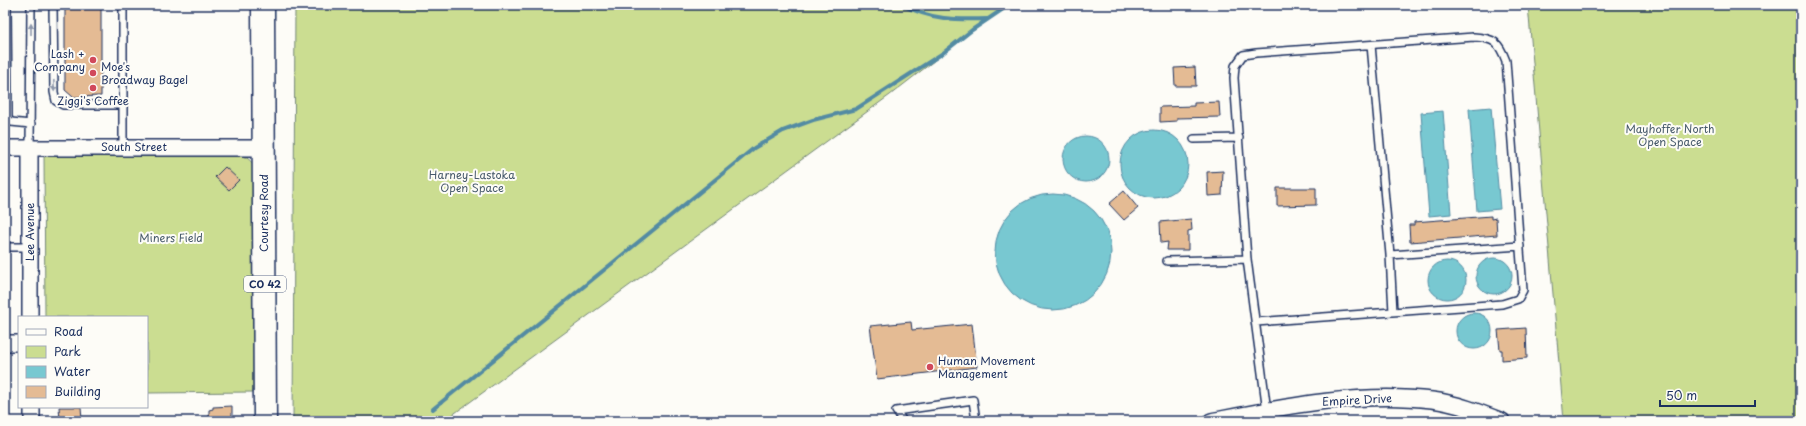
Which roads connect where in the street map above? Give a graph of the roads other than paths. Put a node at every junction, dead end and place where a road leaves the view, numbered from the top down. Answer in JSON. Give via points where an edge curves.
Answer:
{"nodes":[{"id":1,"x":7,"y":5,"type":"edge"},
{"id":2,"x":31,"y":5,"type":"edge"},
{"id":3,"x":53,"y":5,"type":"edge"},
{"id":4,"x":123,"y":5,"type":"edge"},
{"id":5,"x":263,"y":5,"type":"edge"},
{"id":6,"x":1370,"y":45,"type":"junction"},
{"id":7,"x":123,"y":105,"type":"junction"},
{"id":8,"x":30,"y":124,"type":"junction"},
{"id":9,"x":1238,"y":138,"type":"junction"},
{"id":10,"x":1194,"y":139,"type":"dead end"},
{"id":11,"x":123,"y":146,"type":"junction"},
{"id":12,"x":30,"y":147,"type":"junction"},
{"id":13,"x":5,"y":148,"type":"edge"},
{"id":14,"x":264,"y":148,"type":"junction"},
{"id":15,"x":1520,"y":246,"type":"junction"},
{"id":16,"x":5,"y":247,"type":"edge"},
{"id":17,"x":30,"y":247,"type":"junction"},
{"id":18,"x":1390,"y":255,"type":"junction"},
{"id":19,"x":1247,"y":259,"type":"junction"},
{"id":20,"x":1167,"y":261,"type":"dead end"},
{"id":21,"x":1394,"y":312,"type":"junction"},
{"id":22,"x":30,"y":316,"type":"edge"},
{"id":23,"x":1256,"y":322,"type":"junction"},
{"id":24,"x":5,"y":343,"type":"edge"},
{"id":25,"x":18,"y":343,"type":"edge"},
{"id":26,"x":32,"y":408,"type":"edge"},
{"id":27,"x":1266,"y":411,"type":"junction"},
{"id":28,"x":32,"y":421,"type":"edge"},
{"id":29,"x":265,"y":421,"type":"edge"},
{"id":30,"x":903,"y":421,"type":"edge"},
{"id":31,"x":976,"y":421,"type":"edge"},
{"id":32,"x":1211,"y":421,"type":"edge"},
{"id":33,"x":1502,"y":421,"type":"edge"}],
"edges":[{"from":1,"to":8,"type":"lane","via":[[8,118],[11,122]]},
{"from":8,"to":2,"type":"lane","one_way":true},
{"from":3,"to":7,"type":"lane","one_way":true,"via":[[56,101],[63,105]]},
{"from":4,"to":7,"type":"lane"},
{"from":5,"to":14,"type":"main road","name":"Courtesy Road","number":"CO 42"},
{"from":6,"to":9,"type":"lane","via":[[1243,55],[1235,66]]},
{"from":6,"to":15,"type":"lane","via":[[1474,37],[1489,38],[1501,48],[1506,61]]},
{"from":6,"to":18,"type":"lane"},
{"from":7,"to":11,"type":"lane"},
{"from":8,"to":12,"type":"lane"},
{"from":9,"to":10,"type":"lane"},
{"from":9,"to":19,"type":"lane"},
{"from":11,"to":12,"type":"street","name":"South Street"},
{"from":11,"to":14,"type":"street","name":"South Street"},
{"from":12,"to":13,"type":"street","name":"South Street"},
{"from":12,"to":17,"type":"street","name":"Lee Avenue"},
{"from":14,"to":29,"type":"main road","name":"Courtesy Road","number":"CO 42"},
{"from":15,"to":18,"type":"lane"},
{"from":15,"to":21,"type":"lane","via":[[1523,290],[1518,298],[1502,304]]},
{"from":16,"to":17,"type":"lane"},
{"from":17,"to":22,"type":"street","name":"Lee Avenue"},
{"from":18,"to":21,"type":"lane"},
{"from":19,"to":20,"type":"lane"},
{"from":19,"to":23,"type":"lane"},
{"from":21,"to":23,"type":"lane"},
{"from":23,"to":27,"type":"lane"},
{"from":24,"to":25,"type":"street"},
{"from":26,"to":28,"type":"street"},
{"from":27,"to":32,"type":"street","name":"Empire Drive"},
{"from":27,"to":33,"type":"street","name":"Empire Drive","via":[[1335,399],[1391,397],[1433,400],[1471,409]]},
{"from":30,"to":31,"type":"lane","via":[[896,411],[973,400]]}]}
